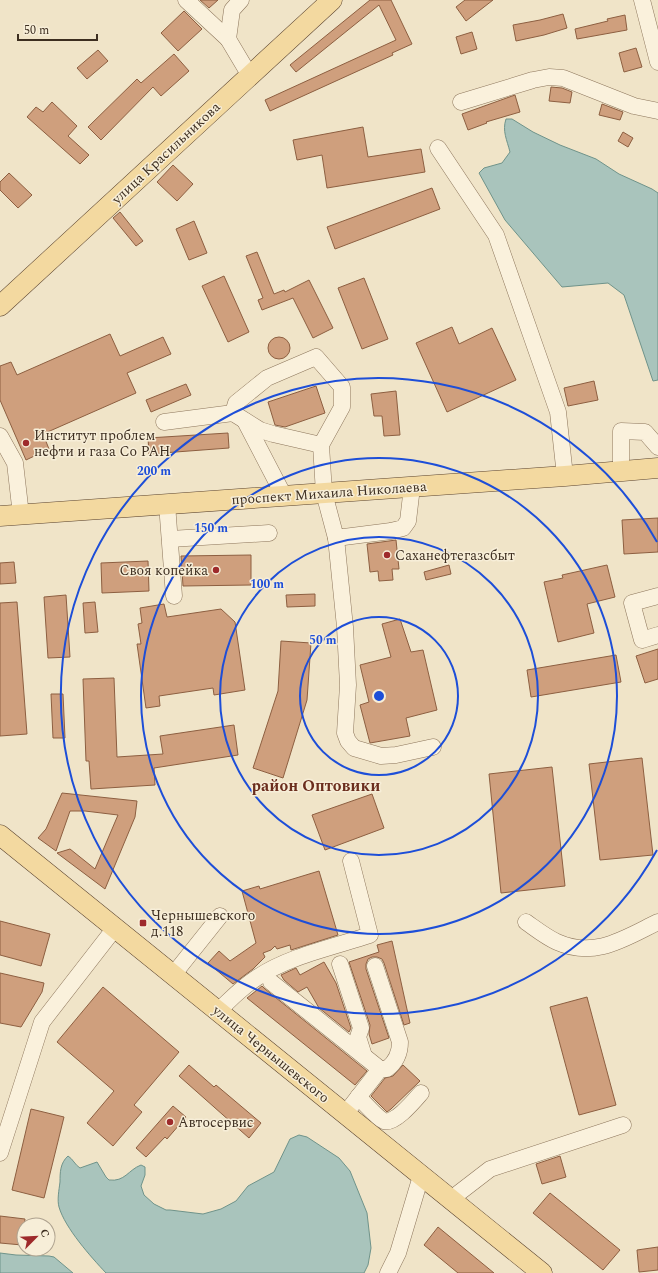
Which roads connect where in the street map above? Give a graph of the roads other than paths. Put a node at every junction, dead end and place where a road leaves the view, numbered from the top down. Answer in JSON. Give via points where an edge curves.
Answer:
{"nodes":[{"id":1,"x":186,"y":0,"type":"edge"},
{"id":2,"x":241,"y":0,"type":"edge"},
{"id":3,"x":332,"y":0,"type":"edge"},
{"id":4,"x":642,"y":0,"type":"edge"},
{"id":5,"x":228,"y":39,"type":"junction"},
{"id":6,"x":658,"y":62,"type":"edge"},
{"id":7,"x":250,"y":76,"type":"junction"},
{"id":8,"x":461,"y":102,"type":"dead end"},
{"id":9,"x":658,"y":111,"type":"edge"},
{"id":10,"x":438,"y":148,"type":"dead end"},
{"id":11,"x":0,"y":306,"type":"edge"},
{"id":12,"x":238,"y":416,"type":"junction"},
{"id":13,"x":164,"y":422,"type":"dead end"},
{"id":14,"x":0,"y":436,"type":"edge"},
{"id":15,"x":321,"y":446,"type":"junction"},
{"id":16,"x":658,"y":447,"type":"edge"},
{"id":17,"x":658,"y":468,"type":"edge"},
{"id":18,"x":621,"y":471,"type":"junction"},
{"id":19,"x":565,"y":476,"type":"junction"},
{"id":20,"x":412,"y":487,"type":"junction"},
{"id":21,"x":324,"y":493,"type":"junction"},
{"id":22,"x":284,"y":496,"type":"junction"},
{"id":23,"x":167,"y":504,"type":"junction"},
{"id":24,"x":21,"y":515,"type":"junction"},
{"id":25,"x":0,"y":516,"type":"edge"},
{"id":26,"x":269,"y":533,"type":"dead end"},
{"id":27,"x":336,"y":538,"type":"junction"},
{"id":28,"x":170,"y":540,"type":"junction"},
{"id":29,"x":174,"y":596,"type":"dead end"},
{"id":30,"x":658,"y":596,"type":"edge"},
{"id":31,"x":658,"y":635,"type":"edge"},
{"id":32,"x":433,"y":747,"type":"dead end"},
{"id":33,"x":0,"y":835,"type":"edge"},
{"id":34,"x":351,"y":861,"type":"dead end"},
{"id":35,"x":220,"y":916,"type":"dead end"},
{"id":36,"x":526,"y":922,"type":"dead end"},
{"id":37,"x":658,"y":922,"type":"edge"},
{"id":38,"x":115,"y":928,"type":"junction"},
{"id":39,"x":340,"y":964,"type":"dead end"},
{"id":40,"x":375,"y":966,"type":"dead end"},
{"id":41,"x":174,"y":976,"type":"junction"},
{"id":42,"x":271,"y":982,"type":"dead end"},
{"id":43,"x":218,"y":1011,"type":"junction"},
{"id":44,"x":364,"y":1056,"type":"junction"},
{"id":45,"x":380,"y":1069,"type":"junction"},
{"id":46,"x":421,"y":1094,"type":"dead end"},
{"id":47,"x":358,"y":1097,"type":"junction"},
{"id":48,"x":345,"y":1114,"type":"junction"},
{"id":49,"x":623,"y":1125,"type":"dead end"},
{"id":50,"x":0,"y":1153,"type":"edge"},
{"id":51,"x":421,"y":1176,"type":"junction"},
{"id":52,"x":451,"y":1199,"type":"junction"},
{"id":53,"x":398,"y":1253,"type":"junction"},
{"id":54,"x":388,"y":1273,"type":"edge"},
{"id":55,"x":401,"y":1273,"type":"edge"},
{"id":56,"x":542,"y":1273,"type":"edge"}],
"edges":[{"from":1,"to":5,"type":"street"},
{"from":2,"to":5,"type":"street","via":[[232,10]]},
{"from":3,"to":7,"type":"main road","name":"улица Красильникова"},
{"from":4,"to":6,"type":"street"},
{"from":5,"to":7,"type":"street"},
{"from":7,"to":11,"type":"main road","name":"улица Красильникова"},
{"from":8,"to":9,"type":"street","via":[[549,77],[564,78],[634,106]]},
{"from":10,"to":19,"type":"street","via":[[496,235],[558,412]]},
{"from":12,"to":13,"type":"street"},
{"from":12,"to":15,"type":"street","via":[[260,430]]},
{"from":12,"to":15,"type":"street","via":[[236,403],[267,378],[316,357],[342,386],[342,407]]},
{"from":12,"to":22,"type":"street"},
{"from":14,"to":24,"type":"street","via":[[15,463]]},
{"from":15,"to":21,"type":"street"},
{"from":16,"to":18,"type":"street","via":[[645,432],[621,431]]},
{"from":17,"to":18,"type":"main road","name":"проспект Михаила Николаева"},
{"from":18,"to":19,"type":"main road","name":"проспект Михаила Николаева"},
{"from":19,"to":20,"type":"main road","name":"проспект Михаила Николаева"},
{"from":20,"to":21,"type":"main road","name":"проспект Михаила Николаева"},
{"from":20,"to":27,"type":"street","via":[[408,521],[403,528]]},
{"from":21,"to":22,"type":"main road","name":"проспект Михаила Николаева"},
{"from":21,"to":27,"type":"street"},
{"from":22,"to":23,"type":"main road","name":"проспект Михаила Николаева"},
{"from":23,"to":24,"type":"main road","name":"проспект Михаила Николаева"},
{"from":23,"to":28,"type":"street"},
{"from":24,"to":25,"type":"main road","name":"проспект Михаила Николаева"},
{"from":26,"to":28,"type":"street"},
{"from":27,"to":32,"type":"street","via":[[345,627],[348,741],[354,748],[381,756]]},
{"from":28,"to":29,"type":"street"},
{"from":30,"to":31,"type":"street","via":[[632,603],[642,640]]},
{"from":33,"to":38,"type":"main road","name":"улица Чернышевского"},
{"from":34,"to":43,"type":"street","via":[[370,935],[277,966],[240,989]]},
{"from":35,"to":41,"type":"street"},
{"from":36,"to":37,"type":"street","via":[[558,942],[585,949],[611,945]]},
{"from":38,"to":41,"type":"main road","name":"улица Чернышевского"},
{"from":38,"to":50,"type":"street","via":[[42,1022]]},
{"from":39,"to":44,"type":"street","via":[[361,1028],[358,1037]]},
{"from":40,"to":45,"type":"street","via":[[400,1042],[395,1060],[387,1069]]},
{"from":41,"to":43,"type":"main road","name":"улица Чернышевского"},
{"from":42,"to":44,"type":"street"},
{"from":43,"to":48,"type":"main road","name":"улица Чернышевского"},
{"from":44,"to":45,"type":"street"},
{"from":45,"to":47,"type":"street"},
{"from":46,"to":47,"type":"street","via":[[395,1119],[388,1122],[382,1120]]},
{"from":47,"to":48,"type":"street"},
{"from":48,"to":51,"type":"main road","name":"улица Чернышевского"},
{"from":49,"to":52,"type":"street","via":[[490,1169]]},
{"from":51,"to":52,"type":"main road","name":"улица Чернышевского"},
{"from":51,"to":53,"type":"street"},
{"from":52,"to":56,"type":"main road","name":"улица Чернышевского"},
{"from":53,"to":54,"type":"street"},
{"from":53,"to":55,"type":"street"}]}
